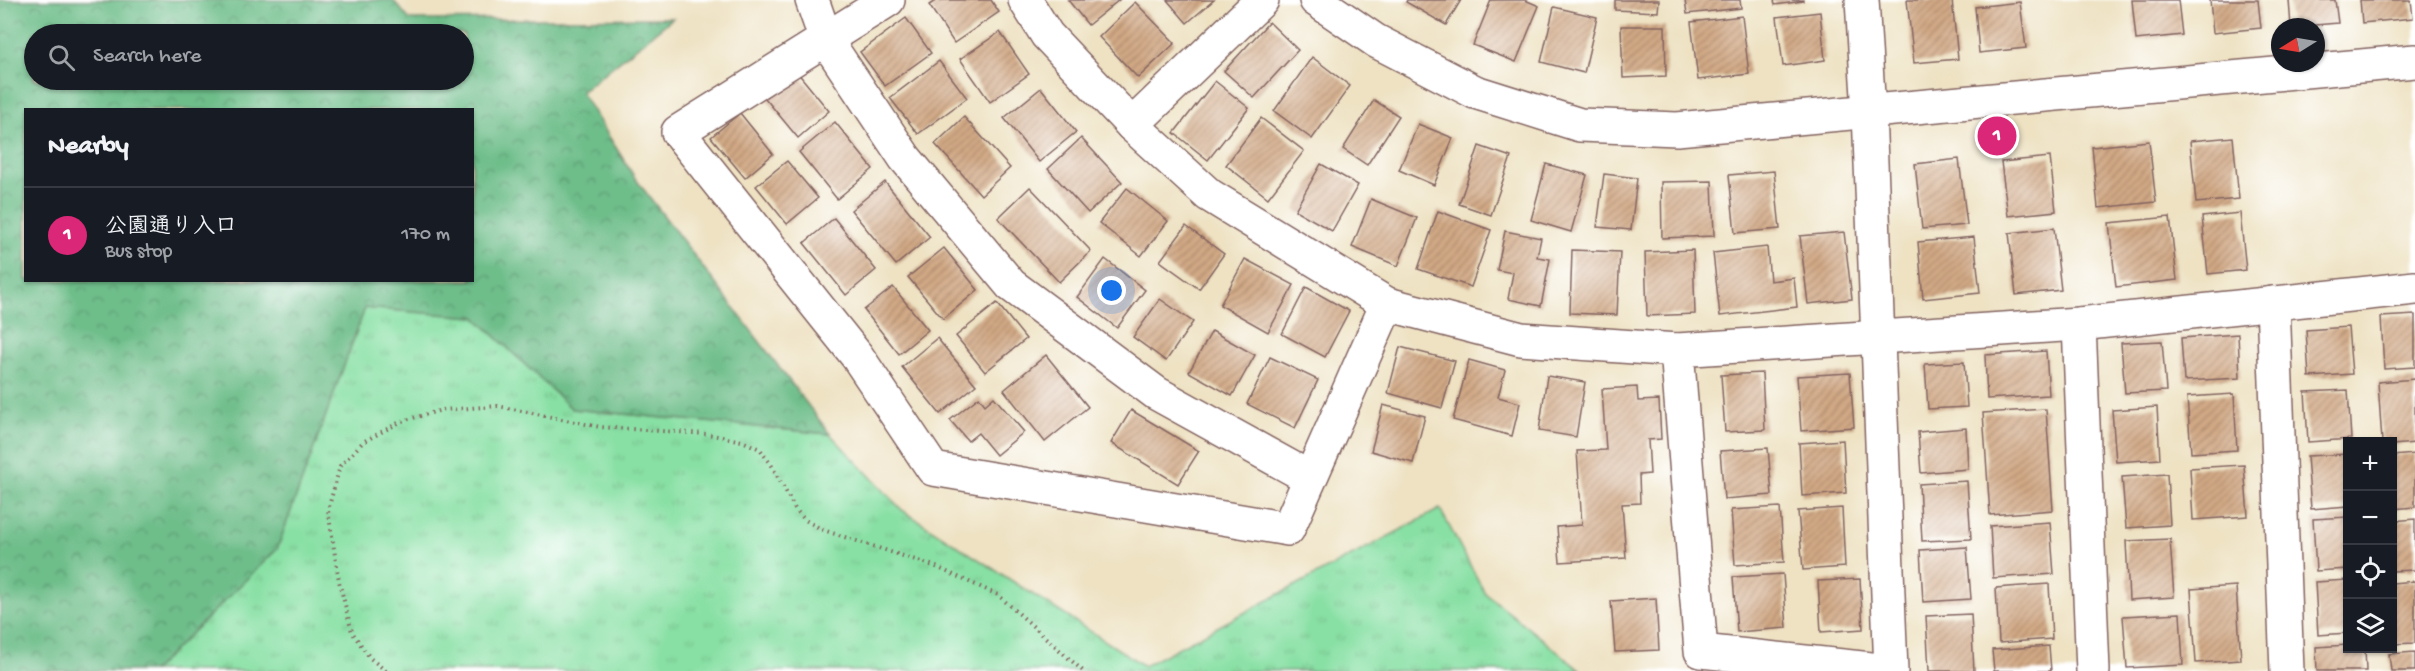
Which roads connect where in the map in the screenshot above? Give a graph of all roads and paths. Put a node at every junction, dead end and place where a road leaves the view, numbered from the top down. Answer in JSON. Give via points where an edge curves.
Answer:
{"nodes":[{"id":1,"x":812,"y":0,"type":"edge"},
{"id":2,"x":888,"y":0,"type":"edge"},
{"id":3,"x":1025,"y":0,"type":"edge"},
{"id":4,"x":1262,"y":0,"type":"edge"},
{"id":5,"x":1316,"y":0,"type":"edge"},
{"id":6,"x":1862,"y":0,"type":"edge"},
{"id":7,"x":826,"y":40,"type":"junction"},
{"id":8,"x":2415,"y":61,"type":"edge"},
{"id":9,"x":1869,"y":112,"type":"junction"},
{"id":10,"x":1132,"y":125,"type":"junction"},
{"id":11,"x":2415,"y":288,"type":"edge"},
{"id":12,"x":2272,"y":303,"type":"junction"},
{"id":13,"x":1387,"y":304,"type":"junction"},
{"id":14,"x":2079,"y":324,"type":"junction"},
{"id":15,"x":1877,"y":337,"type":"junction"},
{"id":16,"x":1677,"y":350,"type":"junction"},
{"id":17,"x":1310,"y":478,"type":"junction"},
{"id":18,"x":386,"y":671,"type":"edge"},
{"id":19,"x":1083,"y":671,"type":"edge"},
{"id":20,"x":1890,"y":671,"type":"edge"},
{"id":21,"x":2093,"y":671,"type":"edge"},
{"id":22,"x":2287,"y":671,"type":"edge"}],
"edges":[{"from":1,"to":7,"type":"street"},
{"from":2,"to":7,"type":"street"},
{"from":3,"to":10,"type":"street","via":[[1047,34]]},
{"from":4,"to":10,"type":"street"},
{"from":5,"to":9,"type":"street","via":[[1376,41],[1475,92],[1580,125],[1677,129]]},
{"from":6,"to":9,"type":"street"},
{"from":7,"to":17,"type":"street","via":[[906,159],[1011,285],[1156,393]]},
{"from":7,"to":17,"type":"street","via":[[678,132],[857,356],[933,469],[1288,529]]},
{"from":8,"to":9,"type":"street"},
{"from":9,"to":15,"type":"street"},
{"from":10,"to":13,"type":"street","via":[[1209,195]]},
{"from":11,"to":12,"type":"street"},
{"from":12,"to":14,"type":"street"},
{"from":12,"to":22,"type":"street"},
{"from":13,"to":16,"type":"street","via":[[1521,339]]},
{"from":13,"to":17,"type":"street"},
{"from":14,"to":15,"type":"street"},
{"from":14,"to":21,"type":"street"},
{"from":15,"to":16,"type":"street"},
{"from":15,"to":20,"type":"street"},
{"from":16,"to":20,"type":"street","via":[[1701,651]]},
{"from":18,"to":19,"type":"path","via":[[370,658],[352,632],[339,581],[328,510],[340,466],[363,442],[402,421],[442,410],[498,406],[600,427],[707,434],[760,449],[805,520],[823,530],[934,566],[998,595]]}]}
